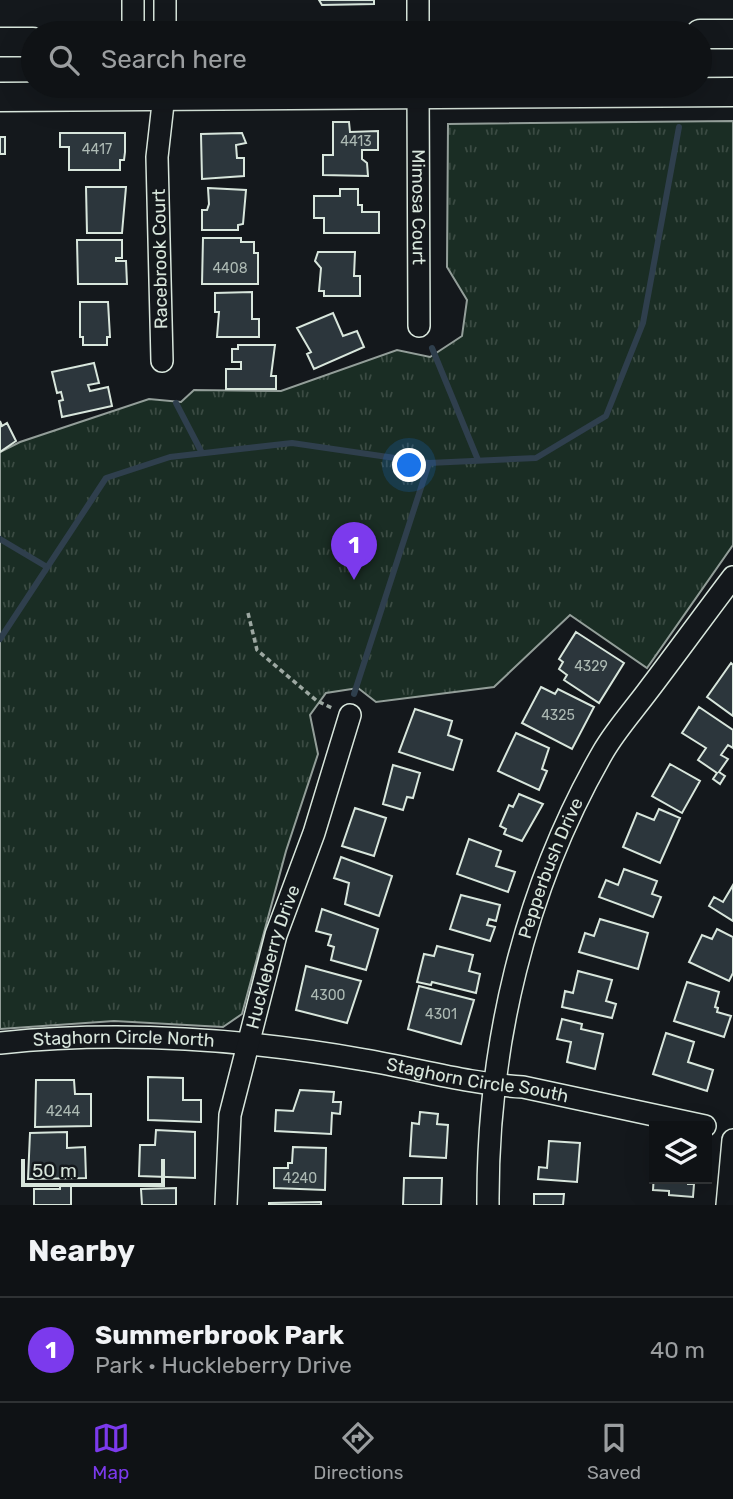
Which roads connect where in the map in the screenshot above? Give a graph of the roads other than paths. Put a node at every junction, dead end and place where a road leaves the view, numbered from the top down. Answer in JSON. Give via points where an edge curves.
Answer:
{"nodes":[{"id":1,"x":133,"y":0,"type":"edge"},
{"id":2,"x":165,"y":0,"type":"edge"},
{"id":3,"x":418,"y":0,"type":"edge"},
{"id":4,"x":133,"y":21,"type":"edge"},
{"id":5,"x":165,"y":21,"type":"edge"},
{"id":6,"x":418,"y":21,"type":"edge"},
{"id":7,"x":712,"y":34,"type":"edge"},
{"id":8,"x":733,"y":34,"type":"edge"},
{"id":9,"x":0,"y":42,"type":"edge"},
{"id":10,"x":21,"y":42,"type":"edge"},
{"id":11,"x":712,"y":92,"type":"edge"},
{"id":12,"x":733,"y":92,"type":"edge"},
{"id":13,"x":21,"y":96,"type":"edge"},
{"id":14,"x":0,"y":97,"type":"edge"},
{"id":15,"x":152,"y":98,"type":"edge"},
{"id":16,"x":418,"y":98,"type":"edge"},
{"id":17,"x":419,"y":326,"type":"dead end"},
{"id":18,"x":162,"y":361,"type":"dead end"},
{"id":19,"x":733,"y":577,"type":"edge"},
{"id":20,"x":350,"y":715,"type":"road end"},
{"id":21,"x":0,"y":1043,"type":"edge"},
{"id":22,"x":250,"y":1045,"type":"junction"},
{"id":23,"x":496,"y":1085,"type":"junction"},
{"id":24,"x":683,"y":1121,"type":"edge"},
{"id":25,"x":712,"y":1128,"type":"edge"},
{"id":26,"x":733,"y":1133,"type":"edge"},
{"id":27,"x":733,"y":1140,"type":"edge"},
{"id":28,"x":226,"y":1205,"type":"edge"},
{"id":29,"x":488,"y":1205,"type":"edge"},
{"id":30,"x":727,"y":1205,"type":"edge"}],
"edges":[{"from":1,"to":4,"type":"street"},
{"from":2,"to":5,"type":"street"},
{"from":3,"to":6,"type":"street"},
{"from":7,"to":8,"type":"main road"},
{"from":9,"to":10,"type":"main road"},
{"from":11,"to":12,"type":"main road"},
{"from":13,"to":14,"type":"main road"},
{"from":15,"to":18,"type":"street","name":"Racebrook Court"},
{"from":16,"to":17,"type":"street","name":"Mimosa Court"},
{"from":19,"to":23,"type":"street","name":"Pepperbush Drive","via":[[604,750],[554,846],[520,951],[506,1009]]},
{"from":20,"to":22,"type":"street","name":"Huckleberry Drive","via":[[276,935]]},
{"from":21,"to":22,"type":"street","name":"Staghorn Circle North","via":[[128,1036]]},
{"from":22,"to":23,"type":"street","name":"Staghorn Circle South","via":[[364,1059]]},
{"from":22,"to":28,"type":"street","name":"Huckleberry Drive","via":[[230,1115]]},
{"from":23,"to":24,"type":"street","name":"Staghorn Circle South"},
{"from":23,"to":29,"type":"street","name":"Pepperbush Drive","via":[[488,1146]]},
{"from":25,"to":26,"type":"street","name":"Staghorn Circle South"},
{"from":27,"to":30,"type":"street"}]}
